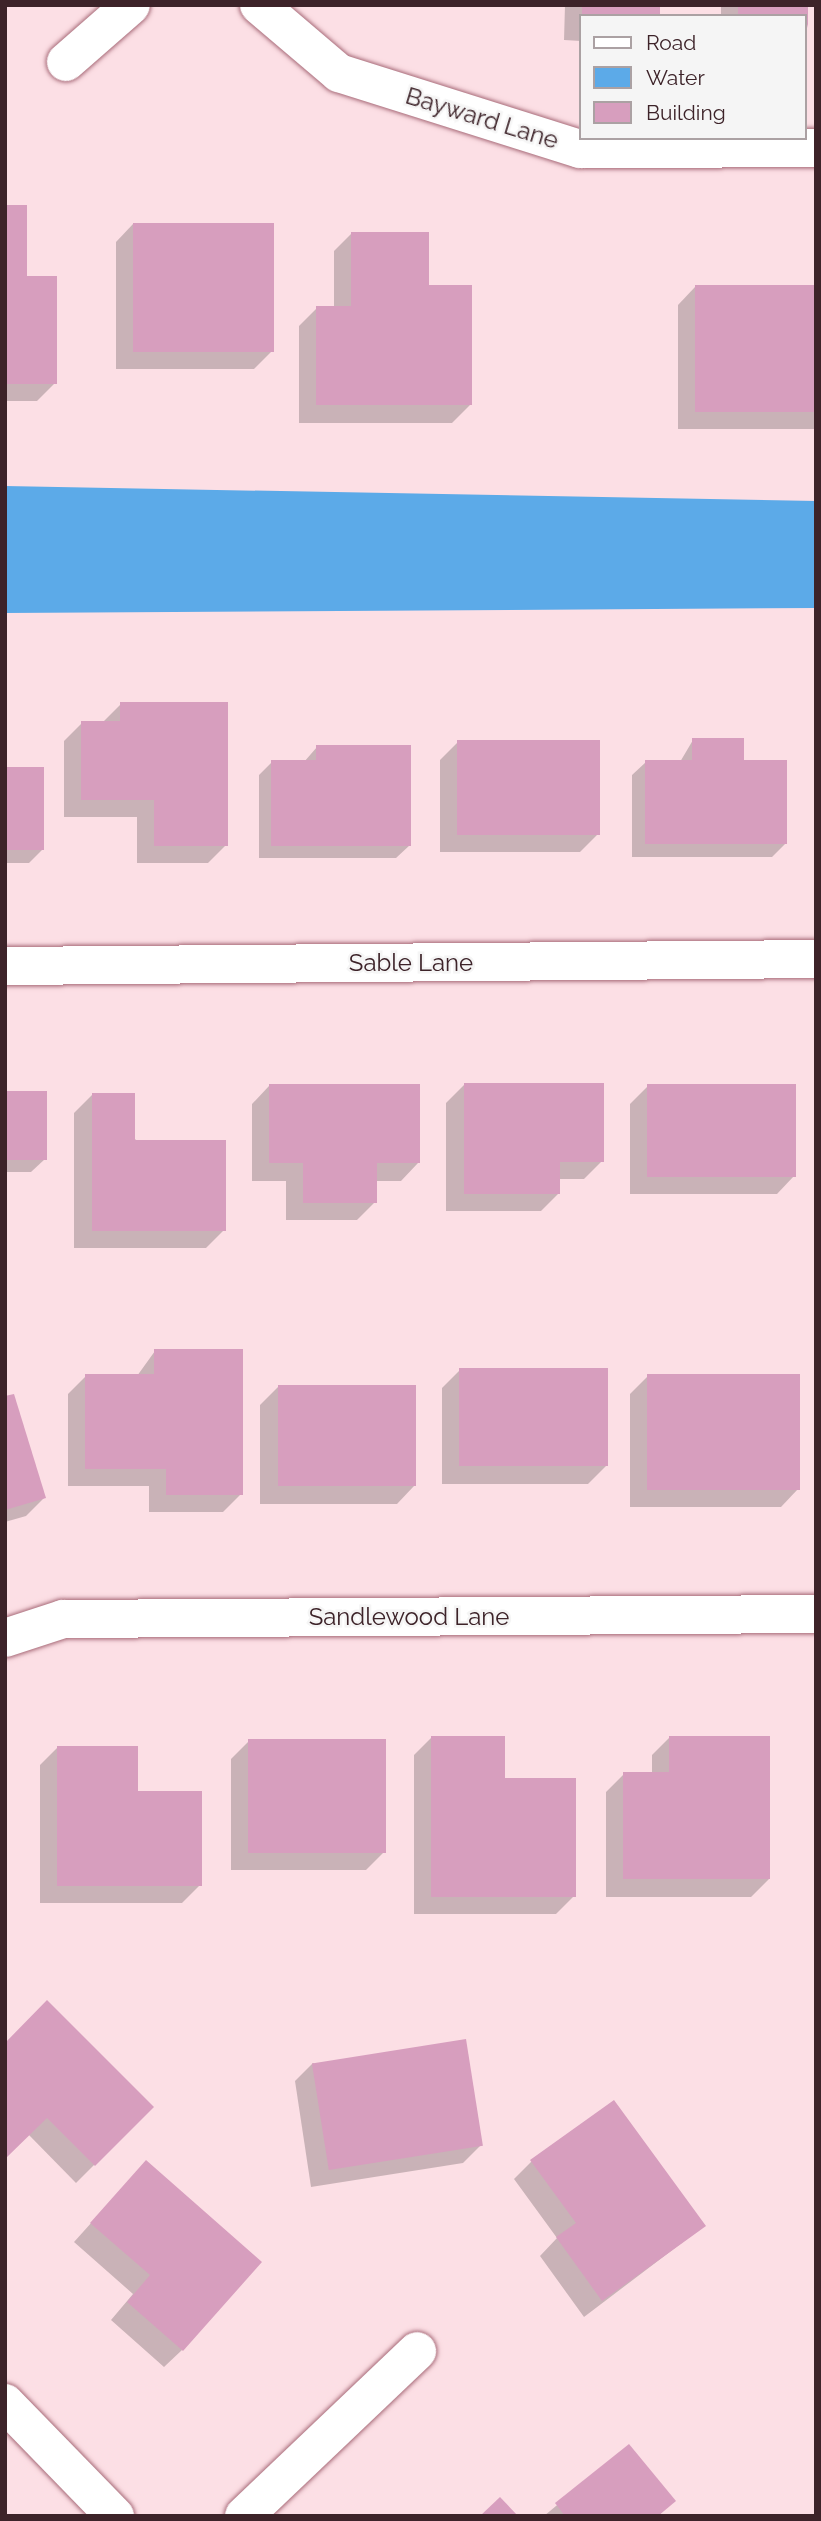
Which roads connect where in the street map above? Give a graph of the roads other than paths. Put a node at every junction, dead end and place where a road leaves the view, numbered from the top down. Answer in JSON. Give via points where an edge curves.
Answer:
{"nodes":[{"id":1,"x":131,"y":5,"type":"edge"},
{"id":2,"x":259,"y":5,"type":"edge"},
{"id":3,"x":66,"y":62,"type":"dead end"},
{"id":4,"x":816,"y":148,"type":"edge"},
{"id":5,"x":816,"y":959,"type":"edge"},
{"id":6,"x":5,"y":966,"type":"edge"},
{"id":7,"x":816,"y":1614,"type":"edge"},
{"id":8,"x":5,"y":1639,"type":"edge"},
{"id":9,"x":417,"y":2351,"type":"dead end"},
{"id":10,"x":5,"y":2403,"type":"edge"},
{"id":11,"x":115,"y":2516,"type":"edge"},
{"id":12,"x":244,"y":2516,"type":"edge"}],
"edges":[{"from":1,"to":3,"type":"street"},
{"from":2,"to":4,"type":"street","name":"Bayward Lane","via":[[339,73],[580,149]]},
{"from":5,"to":6,"type":"street","name":"Sable Lane"},
{"from":7,"to":8,"type":"street","name":"Sandlewood Lane","via":[[63,1619]]},
{"from":9,"to":12,"type":"street"},
{"from":10,"to":11,"type":"street"}]}
